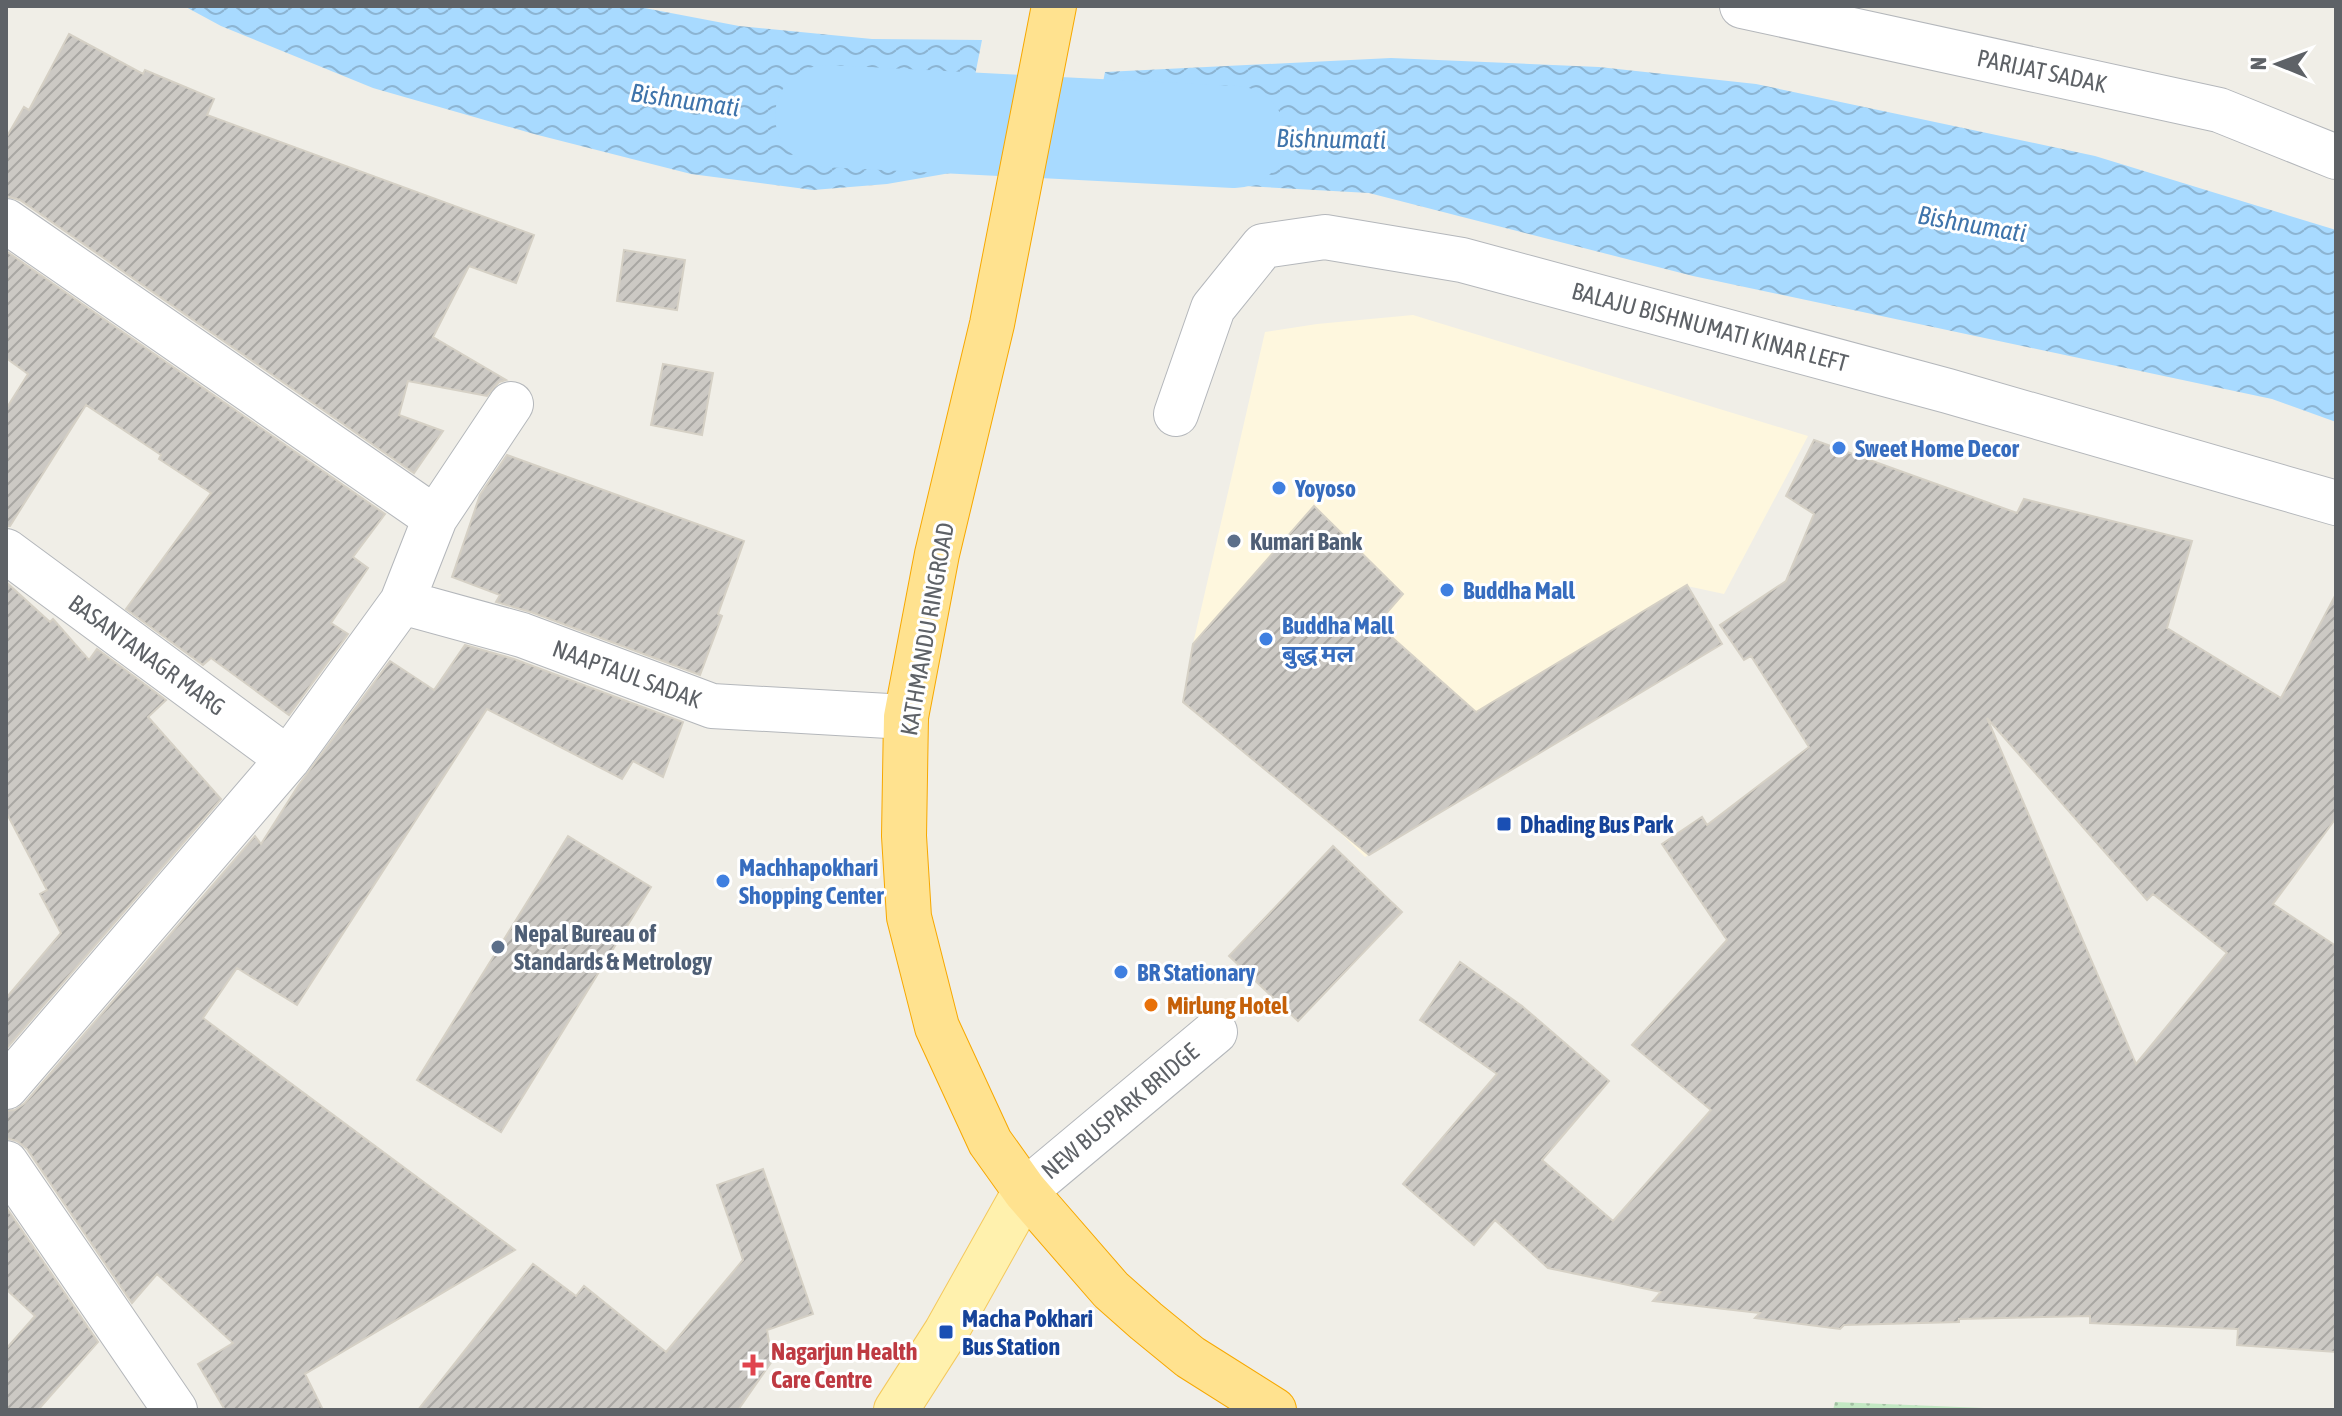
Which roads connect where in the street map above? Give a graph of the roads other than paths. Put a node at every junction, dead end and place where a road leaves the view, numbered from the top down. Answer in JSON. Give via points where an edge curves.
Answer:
{"nodes":[{"id":1,"x":1054,"y":6,"type":"edge"},
{"id":2,"x":1742,"y":6,"type":"edge"},
{"id":3,"x":2336,"y":157,"type":"edge"},
{"id":4,"x":6,"y":221,"type":"edge"},
{"id":5,"x":511,"y":404,"type":"dead end"},
{"id":6,"x":1176,"y":414,"type":"dead end"},
{"id":7,"x":2336,"y":503,"type":"edge"},
{"id":8,"x":435,"y":518,"type":"junction"},
{"id":9,"x":6,"y":551,"type":"edge"},
{"id":10,"x":402,"y":602,"type":"junction"},
{"id":11,"x":906,"y":717,"type":"junction"},
{"id":12,"x":288,"y":759,"type":"junction"},
{"id":13,"x":1215,"y":1032,"type":"dead end"},
{"id":14,"x":6,"y":1087,"type":"edge"},
{"id":15,"x":6,"y":1163,"type":"edge"},
{"id":16,"x":1025,"y":1191,"type":"junction"},
{"id":17,"x":175,"y":1410,"type":"edge"},
{"id":18,"x":896,"y":1410,"type":"edge"},
{"id":19,"x":1274,"y":1410,"type":"edge"}],
"edges":[{"from":1,"to":11,"type":"highway","name":"KATHMANDU RINGROAD","via":[[992,324],[937,554]]},
{"from":2,"to":3,"type":"street","name":"PARIJAT SADAK","via":[[2219,110]]},
{"from":4,"to":8,"type":"street"},
{"from":5,"to":8,"type":"street"},
{"from":6,"to":7,"type":"street","name":"BALAJU BISHNUMATI KINAR LEFT","via":[[1213,308],[1263,246],[1325,237],[1462,260]]},
{"from":8,"to":10,"type":"street"},
{"from":9,"to":12,"type":"street","name":"BASANTANAGR MARG"},
{"from":10,"to":11,"type":"street","name":"NAAPTAUL SADAK","via":[[522,635],[712,706]]},
{"from":10,"to":12,"type":"street"},
{"from":11,"to":16,"type":"highway","name":"KATHMANDU RINGROAD","via":[[909,917],[923,979],[937,1027],[990,1142]]},
{"from":12,"to":14,"type":"street"},
{"from":13,"to":16,"type":"street","name":"NEW BUSPARK BRIDGE"},
{"from":15,"to":17,"type":"street"},
{"from":16,"to":18,"type":"main road"},
{"from":16,"to":19,"type":"highway","name":"KATHMANDU RINGROAD","via":[[1146,1321],[1190,1357]]}]}
